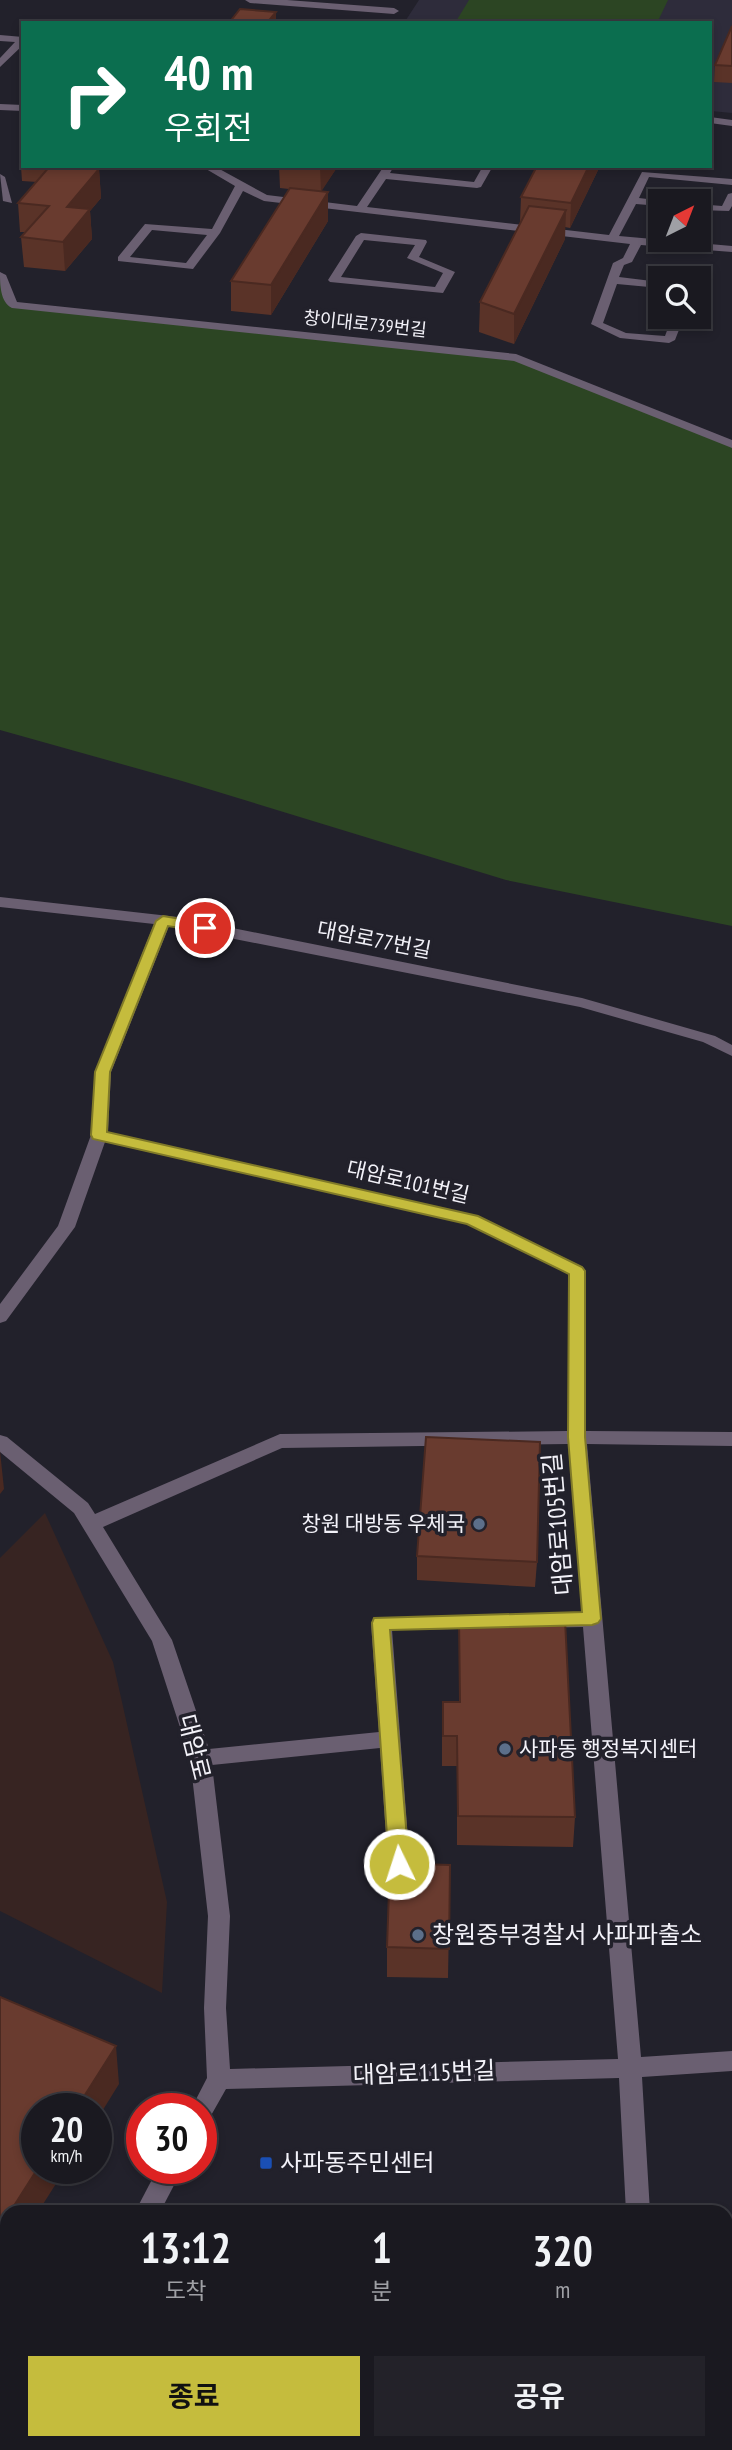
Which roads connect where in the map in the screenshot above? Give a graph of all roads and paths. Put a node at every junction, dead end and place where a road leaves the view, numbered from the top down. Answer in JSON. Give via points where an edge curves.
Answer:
{"nodes":[{"id":1,"x":250,"y":0,"type":"edge"},
{"id":2,"x":401,"y":0,"type":"edge"},
{"id":3,"x":394,"y":11,"type":"junction"},
{"id":4,"x":388,"y":21,"type":"edge"},
{"id":5,"x":0,"y":38,"type":"edge"},
{"id":6,"x":21,"y":40,"type":"edge"},
{"id":7,"x":21,"y":41,"type":"edge"},
{"id":8,"x":0,"y":64,"type":"edge"},
{"id":9,"x":0,"y":107,"type":"edge"},
{"id":10,"x":21,"y":108,"type":"edge"},
{"id":11,"x":712,"y":120,"type":"edge"},
{"id":12,"x":732,"y":122,"type":"edge"},
{"id":13,"x":210,"y":168,"type":"edge"},
{"id":14,"x":487,"y":168,"type":"edge"},
{"id":15,"x":386,"y":171,"type":"edge"},
{"id":16,"x":0,"y":177,"type":"edge"},
{"id":17,"x":732,"y":182,"type":"edge"},
{"id":18,"x":241,"y":185,"type":"junction"},
{"id":19,"x":732,"y":196,"type":"edge"},
{"id":20,"x":632,"y":200,"type":"junction"},
{"id":21,"x":8,"y":201,"type":"dead end"},
{"id":22,"x":648,"y":202,"type":"edge"},
{"id":23,"x":711,"y":208,"type":"edge"},
{"id":24,"x":360,"y":209,"type":"junction"},
{"id":25,"x":410,"y":216,"type":"junction"},
{"id":26,"x":215,"y":233,"type":"junction"},
{"id":27,"x":613,"y":238,"type":"junction"},
{"id":28,"x":392,"y":239,"type":"junction"},
{"id":29,"x":637,"y":241,"type":"junction"},
{"id":30,"x":732,"y":249,"type":"edge"},
{"id":31,"x":0,"y":275,"type":"edge"},
{"id":32,"x":613,"y":280,"type":"junction"},
{"id":33,"x":648,"y":284,"type":"edge"},
{"id":34,"x":673,"y":329,"type":"edge"},
{"id":35,"x":732,"y":444,"type":"edge"},
{"id":36,"x":0,"y":901,"type":"edge"},
{"id":37,"x":163,"y":921,"type":"junction"},
{"id":38,"x":732,"y":1051,"type":"edge"},
{"id":39,"x":99,"y":1135,"type":"junction"},
{"id":40,"x":0,"y":1317,"type":"edge"},
{"id":41,"x":577,"y":1437,"type":"junction"},
{"id":42,"x":732,"y":1438,"type":"edge"},
{"id":43,"x":0,"y":1442,"type":"edge"},
{"id":44,"x":90,"y":1524,"type":"junction"},
{"id":45,"x":592,"y":1619,"type":"junction"},
{"id":46,"x":390,"y":1739,"type":"junction"},
{"id":47,"x":201,"y":1758,"type":"junction"},
{"id":48,"x":399,"y":1864,"type":"edge"},
{"id":49,"x":732,"y":2061,"type":"edge"},
{"id":50,"x":630,"y":2068,"type":"junction"},
{"id":51,"x":219,"y":2079,"type":"junction"},
{"id":52,"x":211,"y":2093,"type":"edge"},
{"id":53,"x":162,"y":2184,"type":"edge"},
{"id":54,"x":151,"y":2205,"type":"edge"},
{"id":55,"x":638,"y":2205,"type":"edge"}],
"edges":[{"from":1,"to":3,"type":"street"},
{"from":2,"to":3,"type":"street"},
{"from":3,"to":4,"type":"street"},
{"from":5,"to":6,"type":"street"},
{"from":7,"to":8,"type":"street"},
{"from":9,"to":10,"type":"street"},
{"from":11,"to":12,"type":"street"},
{"from":13,"to":18,"type":"street"},
{"from":14,"to":15,"type":"street","via":[[477,185]]},
{"from":15,"to":24,"type":"street"},
{"from":16,"to":21,"type":"street"},
{"from":17,"to":20,"type":"street","via":[[646,173]]},
{"from":18,"to":24,"type":"street","via":[[264,198]]},
{"from":18,"to":26,"type":"street"},
{"from":19,"to":23,"type":"street","via":[[725,209]]},
{"from":20,"to":22,"type":"street"},
{"from":20,"to":27,"type":"street"},
{"from":24,"to":25,"type":"street"},
{"from":25,"to":27,"type":"street"},
{"from":25,"to":28,"type":"street"},
{"from":26,"to":26,"type":"street","via":[[149,226],[122,259],[189,267]]},
{"from":27,"to":29,"type":"street"},
{"from":28,"to":28,"type":"street","via":[[360,236],[334,281],[403,272],[422,242]]},
{"from":29,"to":30,"type":"street"},
{"from":29,"to":32,"type":"street","via":[[628,260],[619,263]]},
{"from":31,"to":35,"type":"street","name":"창이대로739번길","via":[[12,304],[516,358]]},
{"from":32,"to":33,"type":"street"},
{"from":32,"to":34,"type":"street","via":[[597,324],[624,335],[669,340]]},
{"from":36,"to":37,"type":"street","name":"대암로77번길"},
{"from":37,"to":38,"type":"street","name":"대암로77번길","via":[[582,1003],[709,1039]]},
{"from":37,"to":39,"type":"street","via":[[103,1072]]},
{"from":39,"to":40,"type":"street","via":[[66,1227]]},
{"from":39,"to":41,"type":"street","name":"대암로101번길","via":[[472,1220],[577,1271]]},
{"from":41,"to":42,"type":"street","name":"대암로105번길"},
{"from":41,"to":44,"type":"street","name":"대암로105번길","via":[[280,1441]]},
{"from":41,"to":45,"type":"street","name":"대암로105번길"},
{"from":43,"to":44,"type":"street","name":"대암로","via":[[81,1508]]},
{"from":44,"to":47,"type":"street","name":"대암로","via":[[162,1640]]},
{"from":45,"to":46,"type":"street","via":[[381,1623]]},
{"from":45,"to":50,"type":"street","name":"대암로105번길"},
{"from":46,"to":47,"type":"street"},
{"from":46,"to":48,"type":"street"},
{"from":47,"to":51,"type":"street","name":"대암로","via":[[219,1916],[215,2008]]},
{"from":49,"to":50,"type":"street","name":"대암로115번길"},
{"from":50,"to":51,"type":"street","name":"대암로115번길"},
{"from":50,"to":55,"type":"street"},
{"from":51,"to":52,"type":"street"},
{"from":53,"to":54,"type":"street"}]}
